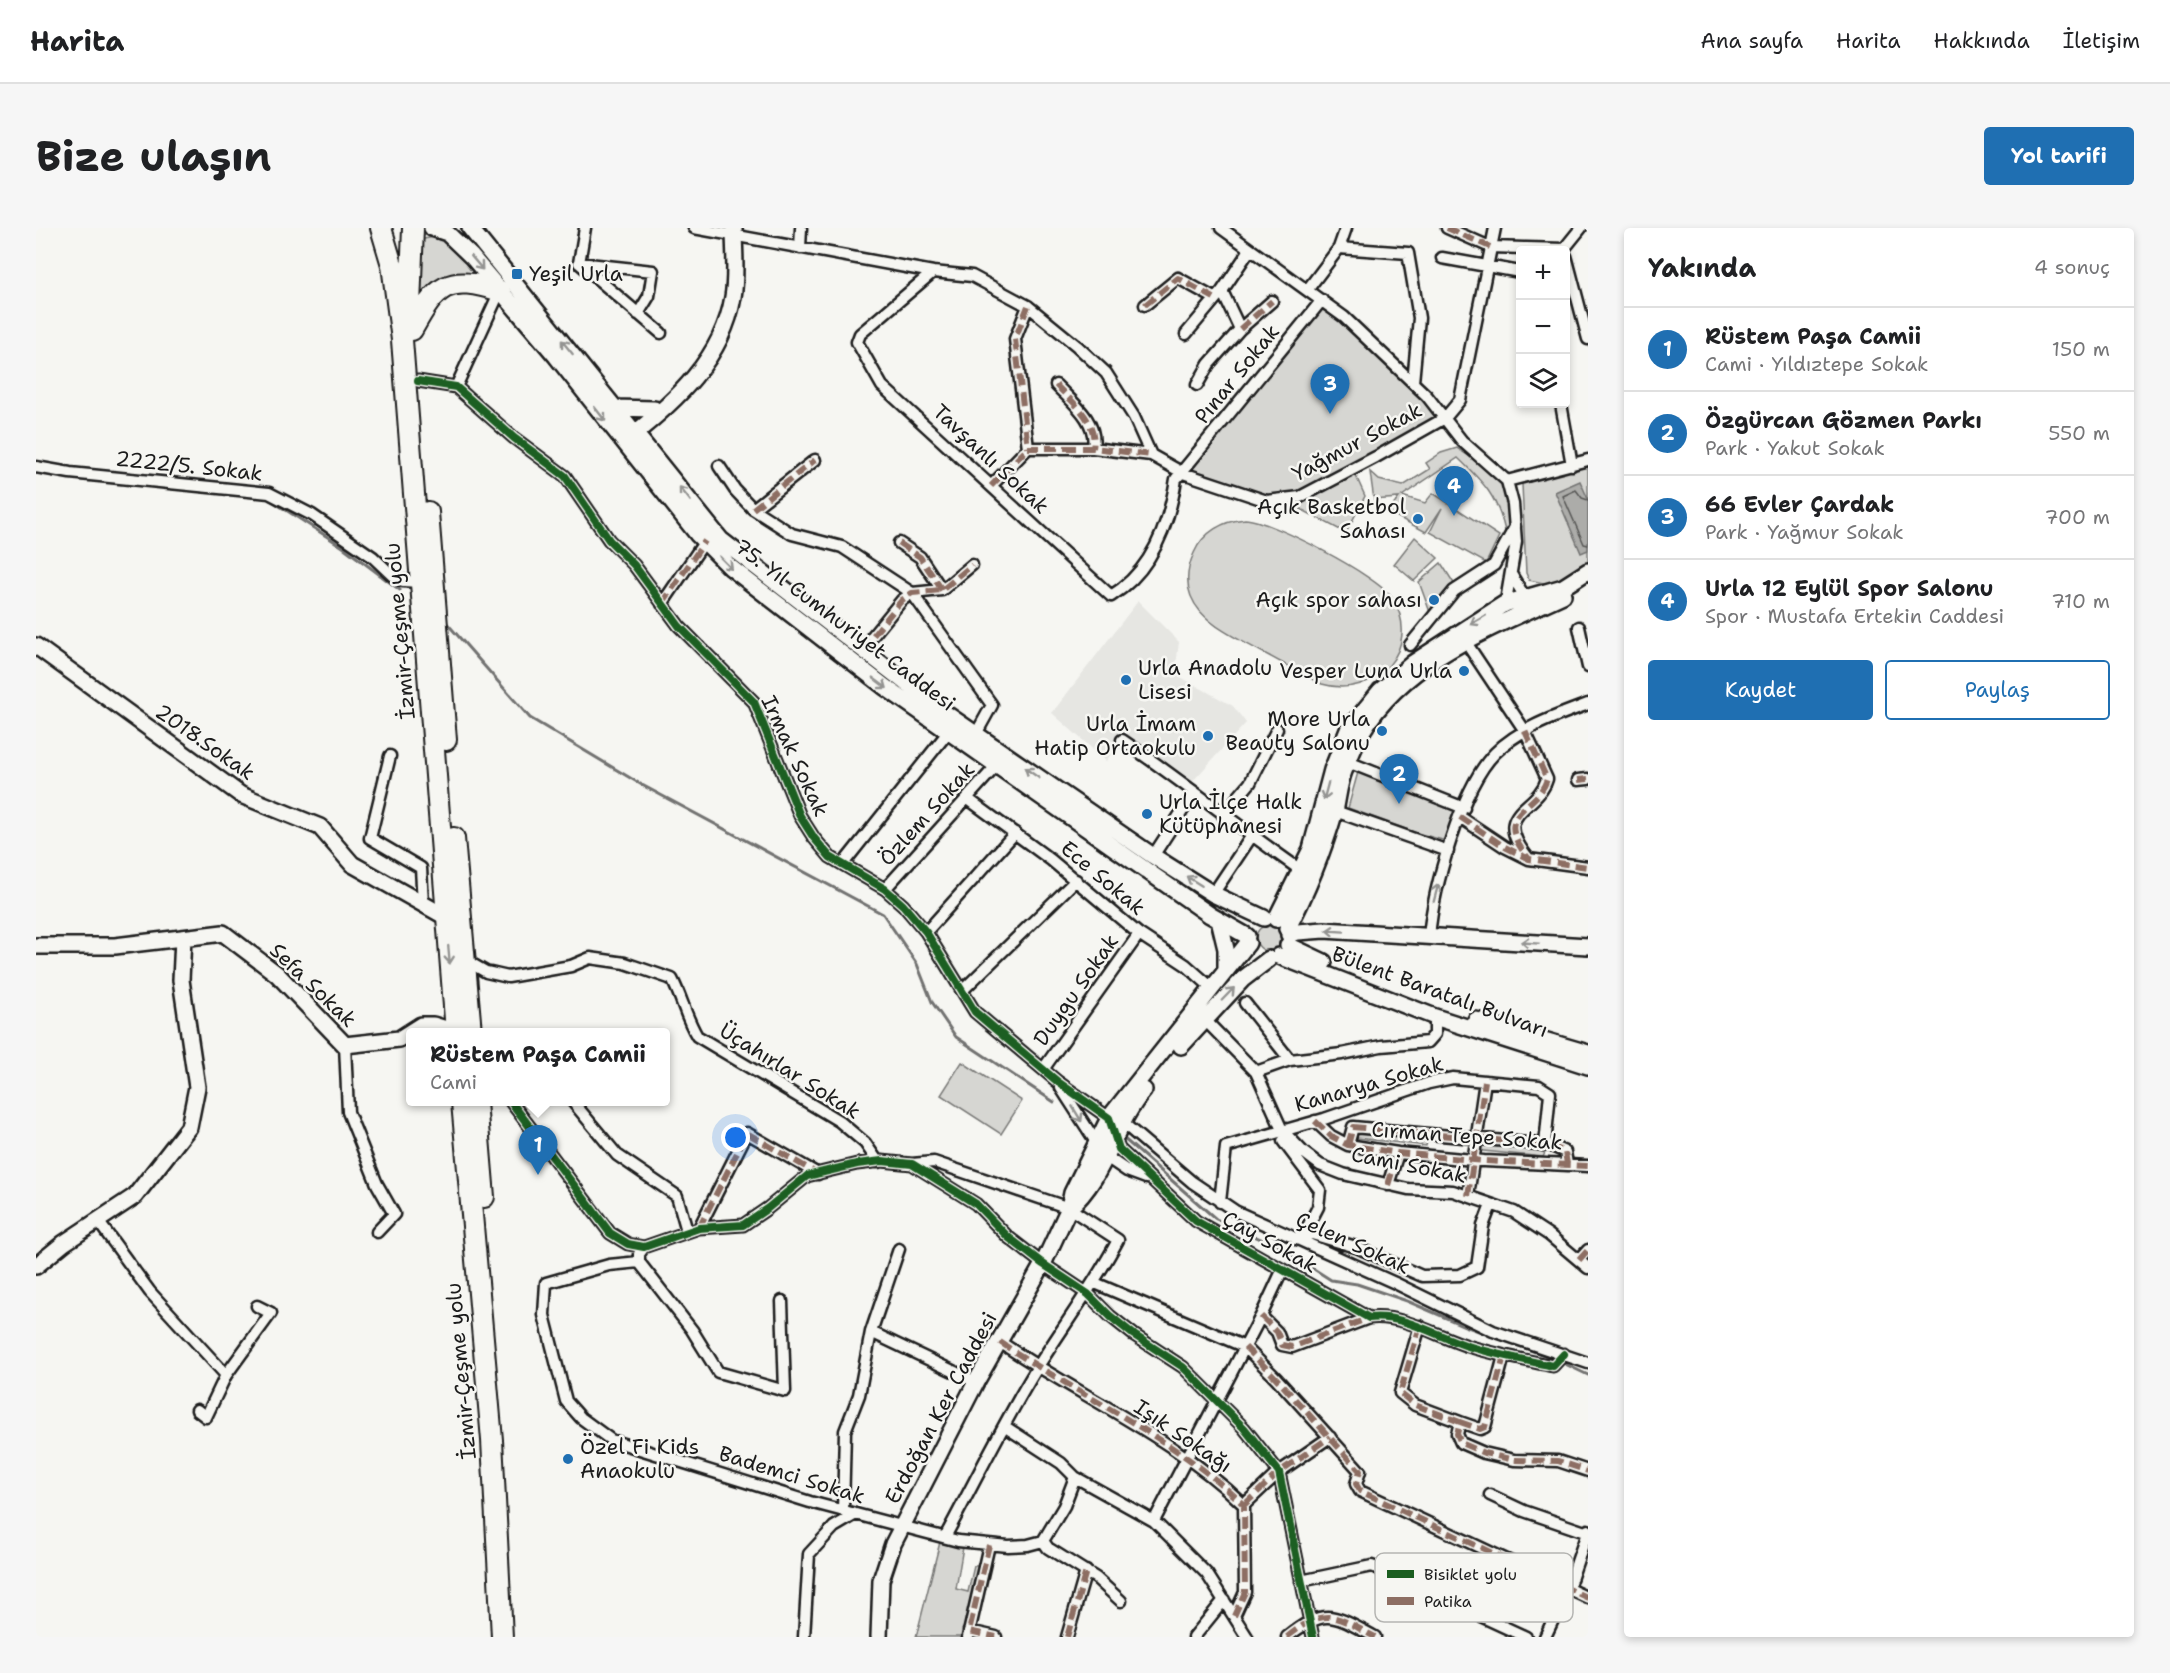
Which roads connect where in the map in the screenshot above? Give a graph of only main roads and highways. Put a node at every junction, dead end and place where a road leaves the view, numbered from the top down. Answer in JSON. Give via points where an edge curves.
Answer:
{"nodes":[{"id":1,"x":381,"y":228,"type":"edge"},
{"id":2,"x":413,"y":228,"type":"edge"},
{"id":3,"x":500,"y":291,"type":"road end"},
{"id":4,"x":412,"y":330,"type":"junction"},
{"id":5,"x":456,"y":1028,"type":"edge"},
{"id":6,"x":471,"y":1028,"type":"edge"},
{"id":7,"x":462,"y":1106,"type":"edge"},
{"id":8,"x":476,"y":1106,"type":"edge"},
{"id":9,"x":502,"y":1637,"type":"edge"},
{"id":10,"x":514,"y":1637,"type":"edge"}],
"edges":[{"from":1,"to":5,"type":"highway","name":"İzmir-Çeşme yolu","one_way":true,"via":[[392,266],[402,340]]},
{"from":2,"to":4,"type":"highway","name":"İzmir-Çeşme yolu"},
{"from":3,"to":4,"type":"highway","via":[[479,284],[446,285],[432,298]]},
{"from":4,"to":6,"type":"highway","name":"İzmir-Çeşme yolu"},
{"from":7,"to":9,"type":"highway","name":"İzmir-Çeşme yolu","via":[[492,1440]]},
{"from":8,"to":10,"type":"highway","name":"İzmir-Çeşme yolu","via":[[507,1489]]}]}
